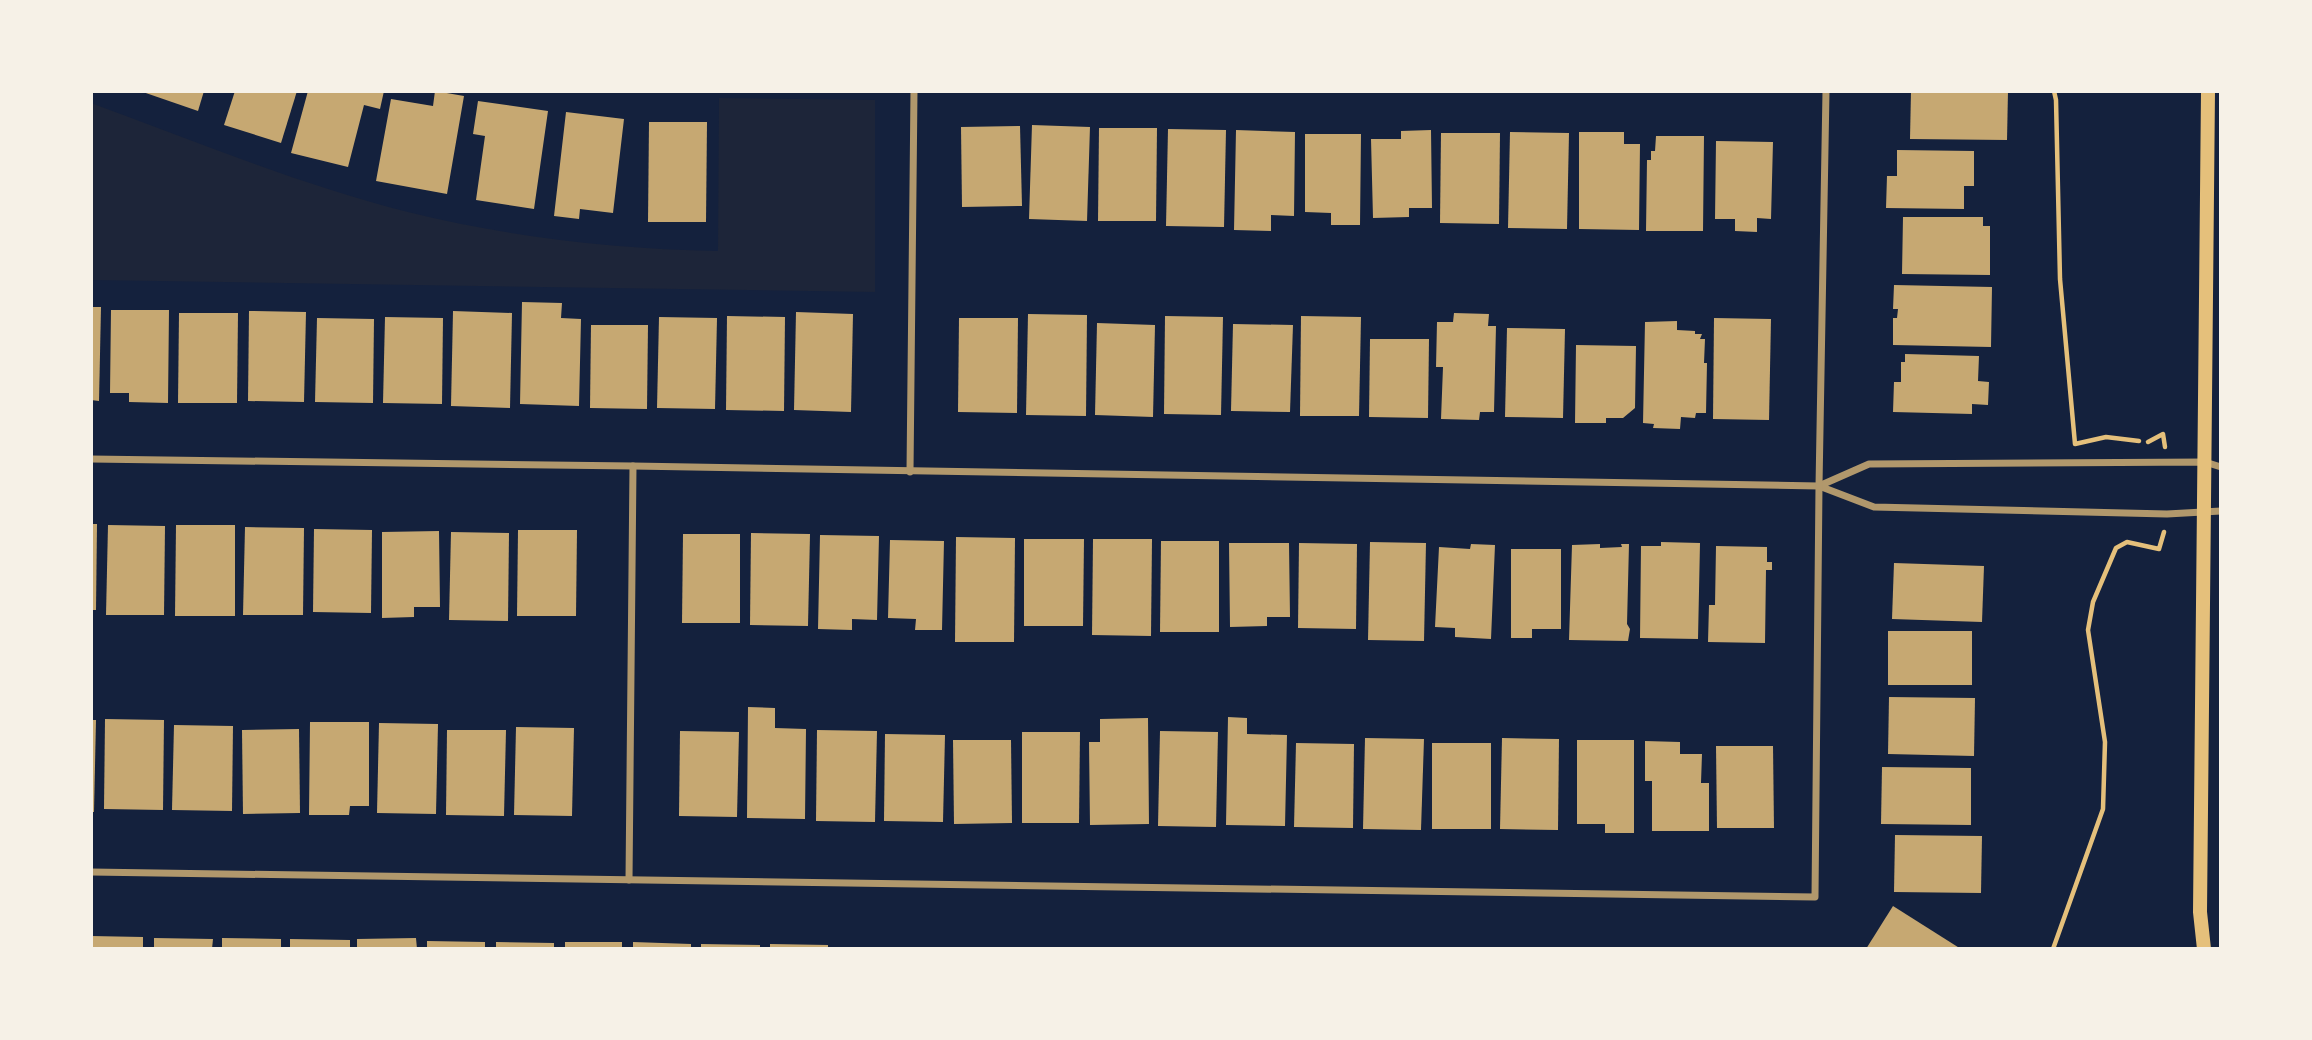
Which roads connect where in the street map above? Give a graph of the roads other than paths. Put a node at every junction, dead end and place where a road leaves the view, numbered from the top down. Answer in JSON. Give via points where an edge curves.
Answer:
{"nodes":[{"id":1,"x":914,"y":91,"type":"edge"},
{"id":2,"x":1826,"y":91,"type":"edge"},
{"id":3,"x":2208,"y":91,"type":"edge"},
{"id":4,"x":91,"y":459,"type":"edge"},
{"id":5,"x":2205,"y":462,"type":"junction"},
{"id":6,"x":633,"y":466,"type":"junction"},
{"id":7,"x":2221,"y":467,"type":"edge"},
{"id":8,"x":910,"y":472,"type":"junction"},
{"id":9,"x":1819,"y":486,"type":"junction"},
{"id":10,"x":2206,"y":511,"type":"junction"},
{"id":11,"x":2221,"y":511,"type":"edge"},
{"id":12,"x":91,"y":872,"type":"edge"},
{"id":13,"x":629,"y":880,"type":"junction"},
{"id":14,"x":2204,"y":949,"type":"edge"}],
"edges":[{"from":1,"to":8,"type":"street"},
{"from":2,"to":9,"type":"street"},
{"from":3,"to":5,"type":"main road"},
{"from":4,"to":6,"type":"street"},
{"from":5,"to":7,"type":"street"},
{"from":5,"to":9,"type":"street","via":[[1868,464]]},
{"from":5,"to":10,"type":"main road"},
{"from":6,"to":8,"type":"street"},
{"from":6,"to":13,"type":"street"},
{"from":8,"to":9,"type":"street"},
{"from":9,"to":10,"type":"street","via":[[1874,507]]},
{"from":9,"to":13,"type":"street","via":[[1815,897]]},
{"from":10,"to":11,"type":"street"},
{"from":10,"to":14,"type":"main road","via":[[2200,912]]},
{"from":12,"to":13,"type":"street"}]}
